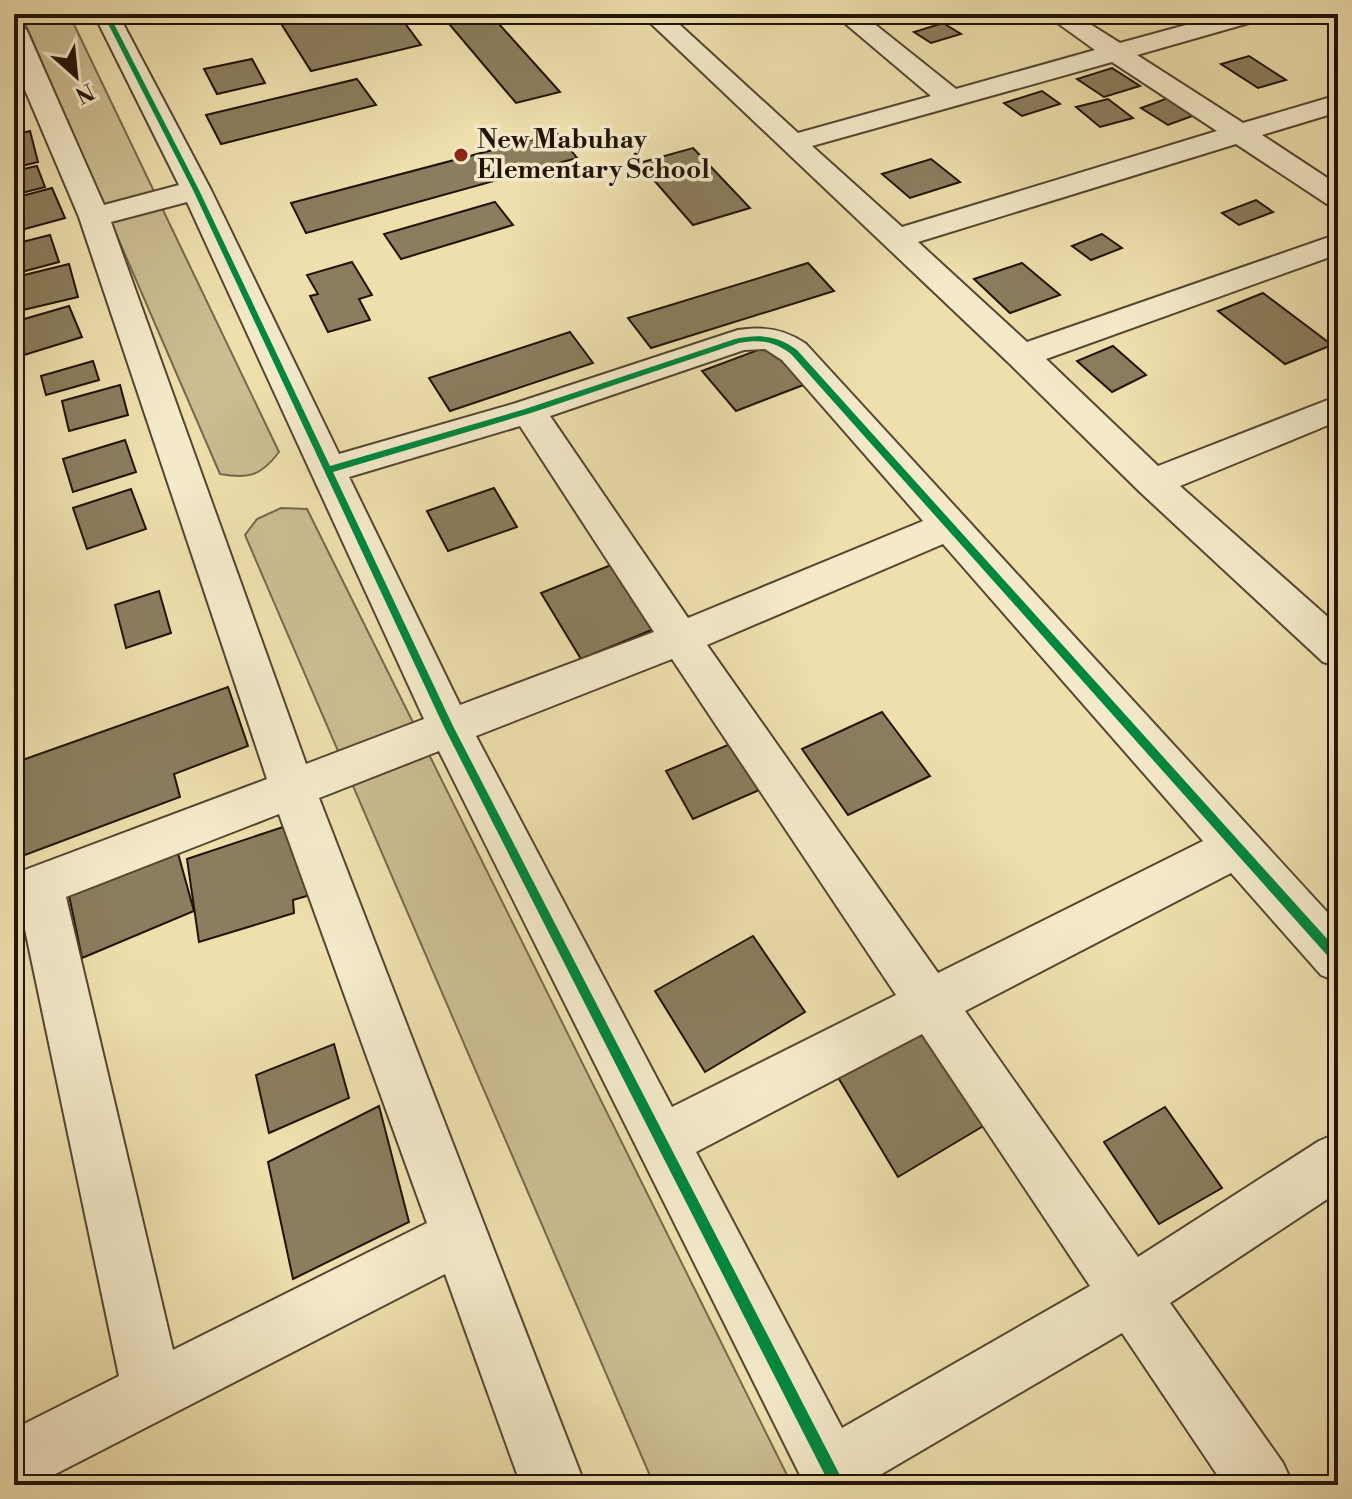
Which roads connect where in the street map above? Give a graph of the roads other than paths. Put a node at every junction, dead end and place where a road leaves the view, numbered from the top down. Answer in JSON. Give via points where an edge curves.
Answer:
{"nodes":[{"id":1,"x":106,"y":14,"type":"edge"},
{"id":2,"x":653,"y":14,"type":"edge"},
{"id":3,"x":846,"y":14,"type":"edge"},
{"id":4,"x":1057,"y":14,"type":"edge"},
{"id":5,"x":1254,"y":14,"type":"edge"},
{"id":6,"x":17,"y":44,"type":"edge"},
{"id":7,"x":1119,"y":53,"type":"junction"},
{"id":8,"x":952,"y":99,"type":"junction"},
{"id":9,"x":1338,"y":103,"type":"edge"},
{"id":10,"x":1240,"y":133,"type":"junction"},
{"id":11,"x":792,"y":143,"type":"junction"},
{"id":12,"x":196,"y":190,"type":"junction"},
{"id":13,"x":1338,"y":198,"type":"edge"},
{"id":14,"x":94,"y":217,"type":"junction"},
{"id":15,"x":896,"y":239,"type":"junction"},
{"id":16,"x":1338,"y":243,"type":"edge"},
{"id":17,"x":1022,"y":356,"type":"junction"},
{"id":18,"x":1338,"y":408,"type":"edge"},
{"id":19,"x":528,"y":411,"type":"junction"},
{"id":20,"x":328,"y":470,"type":"junction"},
{"id":21,"x":1153,"y":483,"type":"junction"},
{"id":22,"x":950,"y":525,"type":"junction"},
{"id":23,"x":680,"y":639,"type":"junction"},
{"id":24,"x":1338,"y":650,"type":"edge"},
{"id":25,"x":449,"y":727,"type":"junction"},
{"id":26,"x":292,"y":787,"type":"junction"},
{"id":27,"x":1239,"y":845,"type":"junction"},
{"id":28,"x":27,"y":891,"type":"edge"},
{"id":29,"x":1338,"y":959,"type":"edge"},
{"id":30,"x":933,"y":1004,"type":"junction"},
{"id":31,"x":660,"y":1142,"type":"junction"},
{"id":32,"x":1338,"y":1160,"type":"edge"},
{"id":33,"x":461,"y":1236,"type":"junction"},
{"id":34,"x":1132,"y":1294,"type":"junction"},
{"id":35,"x":153,"y":1393,"type":"junction"},
{"id":36,"x":14,"y":1462,"type":"edge"},
{"id":37,"x":834,"y":1477,"type":"edge"},
{"id":38,"x":553,"y":1485,"type":"edge"},
{"id":39,"x":1261,"y":1485,"type":"edge"}],
"edges":[{"from":1,"to":12,"type":"street"},
{"from":2,"to":11,"type":"street"},
{"from":3,"to":8,"type":"street"},
{"from":4,"to":7,"type":"street"},
{"from":5,"to":7,"type":"street"},
{"from":6,"to":14,"type":"street","via":[[36,117]]},
{"from":7,"to":8,"type":"street"},
{"from":7,"to":10,"type":"street"},
{"from":8,"to":11,"type":"street"},
{"from":9,"to":10,"type":"street"},
{"from":10,"to":13,"type":"street"},
{"from":10,"to":15,"type":"street"},
{"from":11,"to":15,"type":"street"},
{"from":12,"to":14,"type":"street"},
{"from":12,"to":20,"type":"street"},
{"from":14,"to":26,"type":"street"},
{"from":15,"to":17,"type":"street"},
{"from":16,"to":17,"type":"street"},
{"from":17,"to":21,"type":"street"},
{"from":18,"to":21,"type":"street"},
{"from":19,"to":20,"type":"street"},
{"from":19,"to":22,"type":"street","via":[[738,341],[775,339],[794,352]]},
{"from":19,"to":23,"type":"street"},
{"from":20,"to":25,"type":"street"},
{"from":21,"to":24,"type":"street"},
{"from":22,"to":23,"type":"street"},
{"from":22,"to":27,"type":"street"},
{"from":23,"to":25,"type":"street"},
{"from":23,"to":30,"type":"street"},
{"from":25,"to":26,"type":"street"},
{"from":25,"to":31,"type":"street"},
{"from":26,"to":28,"type":"street"},
{"from":26,"to":33,"type":"street"},
{"from":27,"to":29,"type":"street"},
{"from":27,"to":30,"type":"street"},
{"from":28,"to":35,"type":"street"},
{"from":30,"to":31,"type":"street"},
{"from":30,"to":34,"type":"street"},
{"from":31,"to":37,"type":"street"},
{"from":32,"to":34,"type":"street"},
{"from":33,"to":35,"type":"street"},
{"from":33,"to":38,"type":"street"},
{"from":34,"to":37,"type":"street"},
{"from":34,"to":39,"type":"street"},
{"from":35,"to":36,"type":"street"}]}
